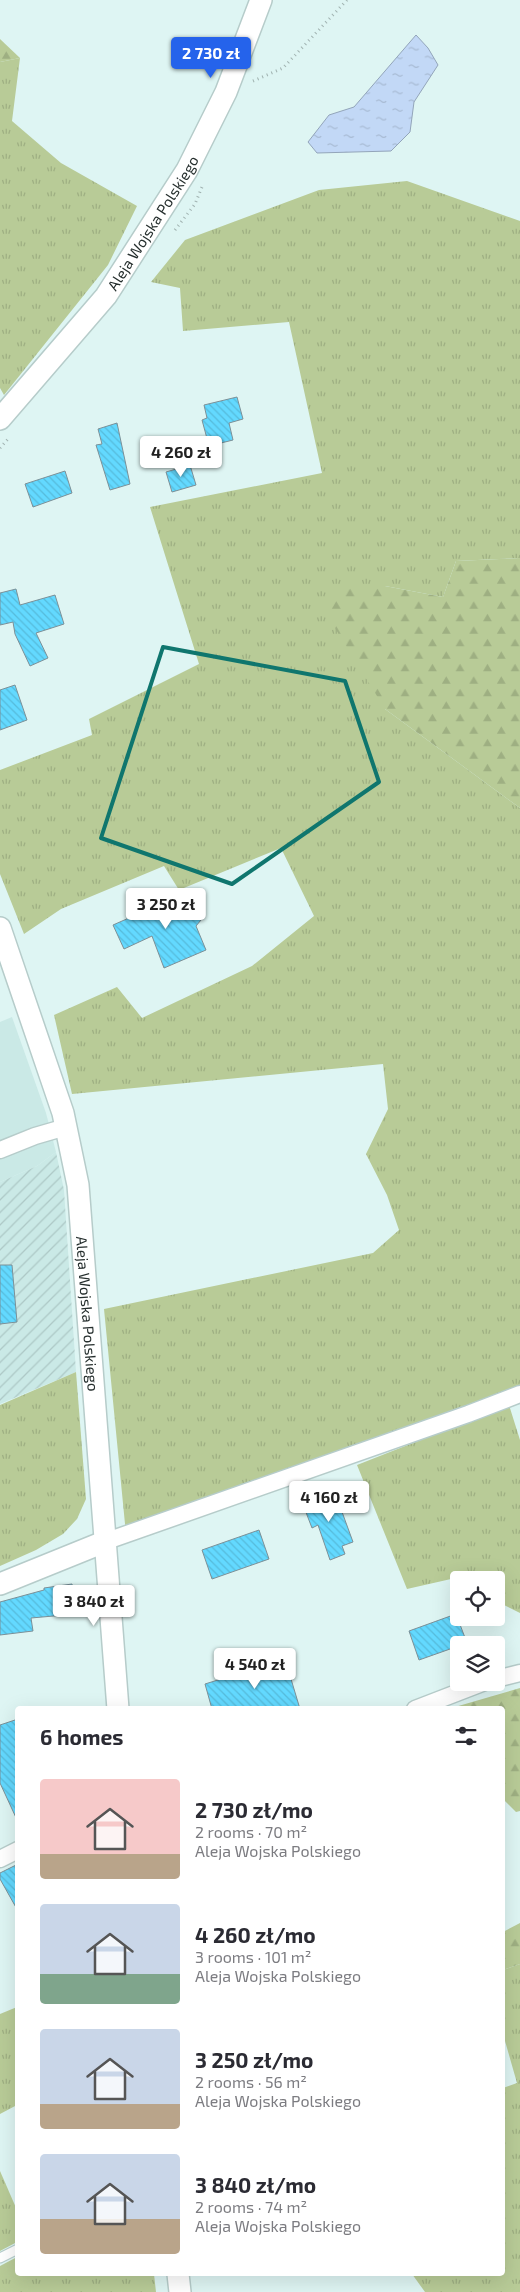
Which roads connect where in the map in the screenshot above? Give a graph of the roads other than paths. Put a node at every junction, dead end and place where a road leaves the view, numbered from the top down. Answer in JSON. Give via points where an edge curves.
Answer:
{"nodes":[{"id":1,"x":261,"y":0,"type":"edge"},
{"id":2,"x":0,"y":419,"type":"edge"},
{"id":3,"x":0,"y":928,"type":"edge"},
{"id":4,"x":66,"y":1127,"type":"junction"},
{"id":5,"x":0,"y":1150,"type":"edge"},
{"id":6,"x":520,"y":1394,"type":"edge"},
{"id":7,"x":104,"y":1542,"type":"junction"},
{"id":8,"x":0,"y":1584,"type":"edge"},
{"id":9,"x":520,"y":1674,"type":"edge"},
{"id":10,"x":505,"y":1677,"type":"edge"},
{"id":11,"x":462,"y":1691,"type":"edge"},
{"id":12,"x":118,"y":1706,"type":"edge"},
{"id":13,"x":423,"y":1706,"type":"edge"},
{"id":14,"x":15,"y":1852,"type":"edge"},
{"id":15,"x":0,"y":1859,"type":"edge"},
{"id":16,"x":15,"y":2250,"type":"edge"},
{"id":17,"x":0,"y":2258,"type":"edge"},
{"id":18,"x":178,"y":2276,"type":"edge"},
{"id":19,"x":180,"y":2292,"type":"edge"}],
"edges":[{"from":1,"to":2,"type":"street","name":"Aleja Wojska Polskiego","via":[[226,92],[186,170],[106,296]]},
{"from":3,"to":4,"type":"street","name":"Aleja Wojska Polskiego"},
{"from":4,"to":5,"type":"street"},
{"from":4,"to":7,"type":"street","name":"Aleja Wojska Polskiego","via":[[78,1185]]},
{"from":6,"to":7,"type":"street"},
{"from":7,"to":8,"type":"street"},
{"from":7,"to":12,"type":"street","name":"Aleja Wojska Polskiego"},
{"from":9,"to":10,"type":"street"},
{"from":11,"to":13,"type":"street"},
{"from":14,"to":15,"type":"street"},
{"from":16,"to":17,"type":"lane"},
{"from":18,"to":19,"type":"street"}]}
